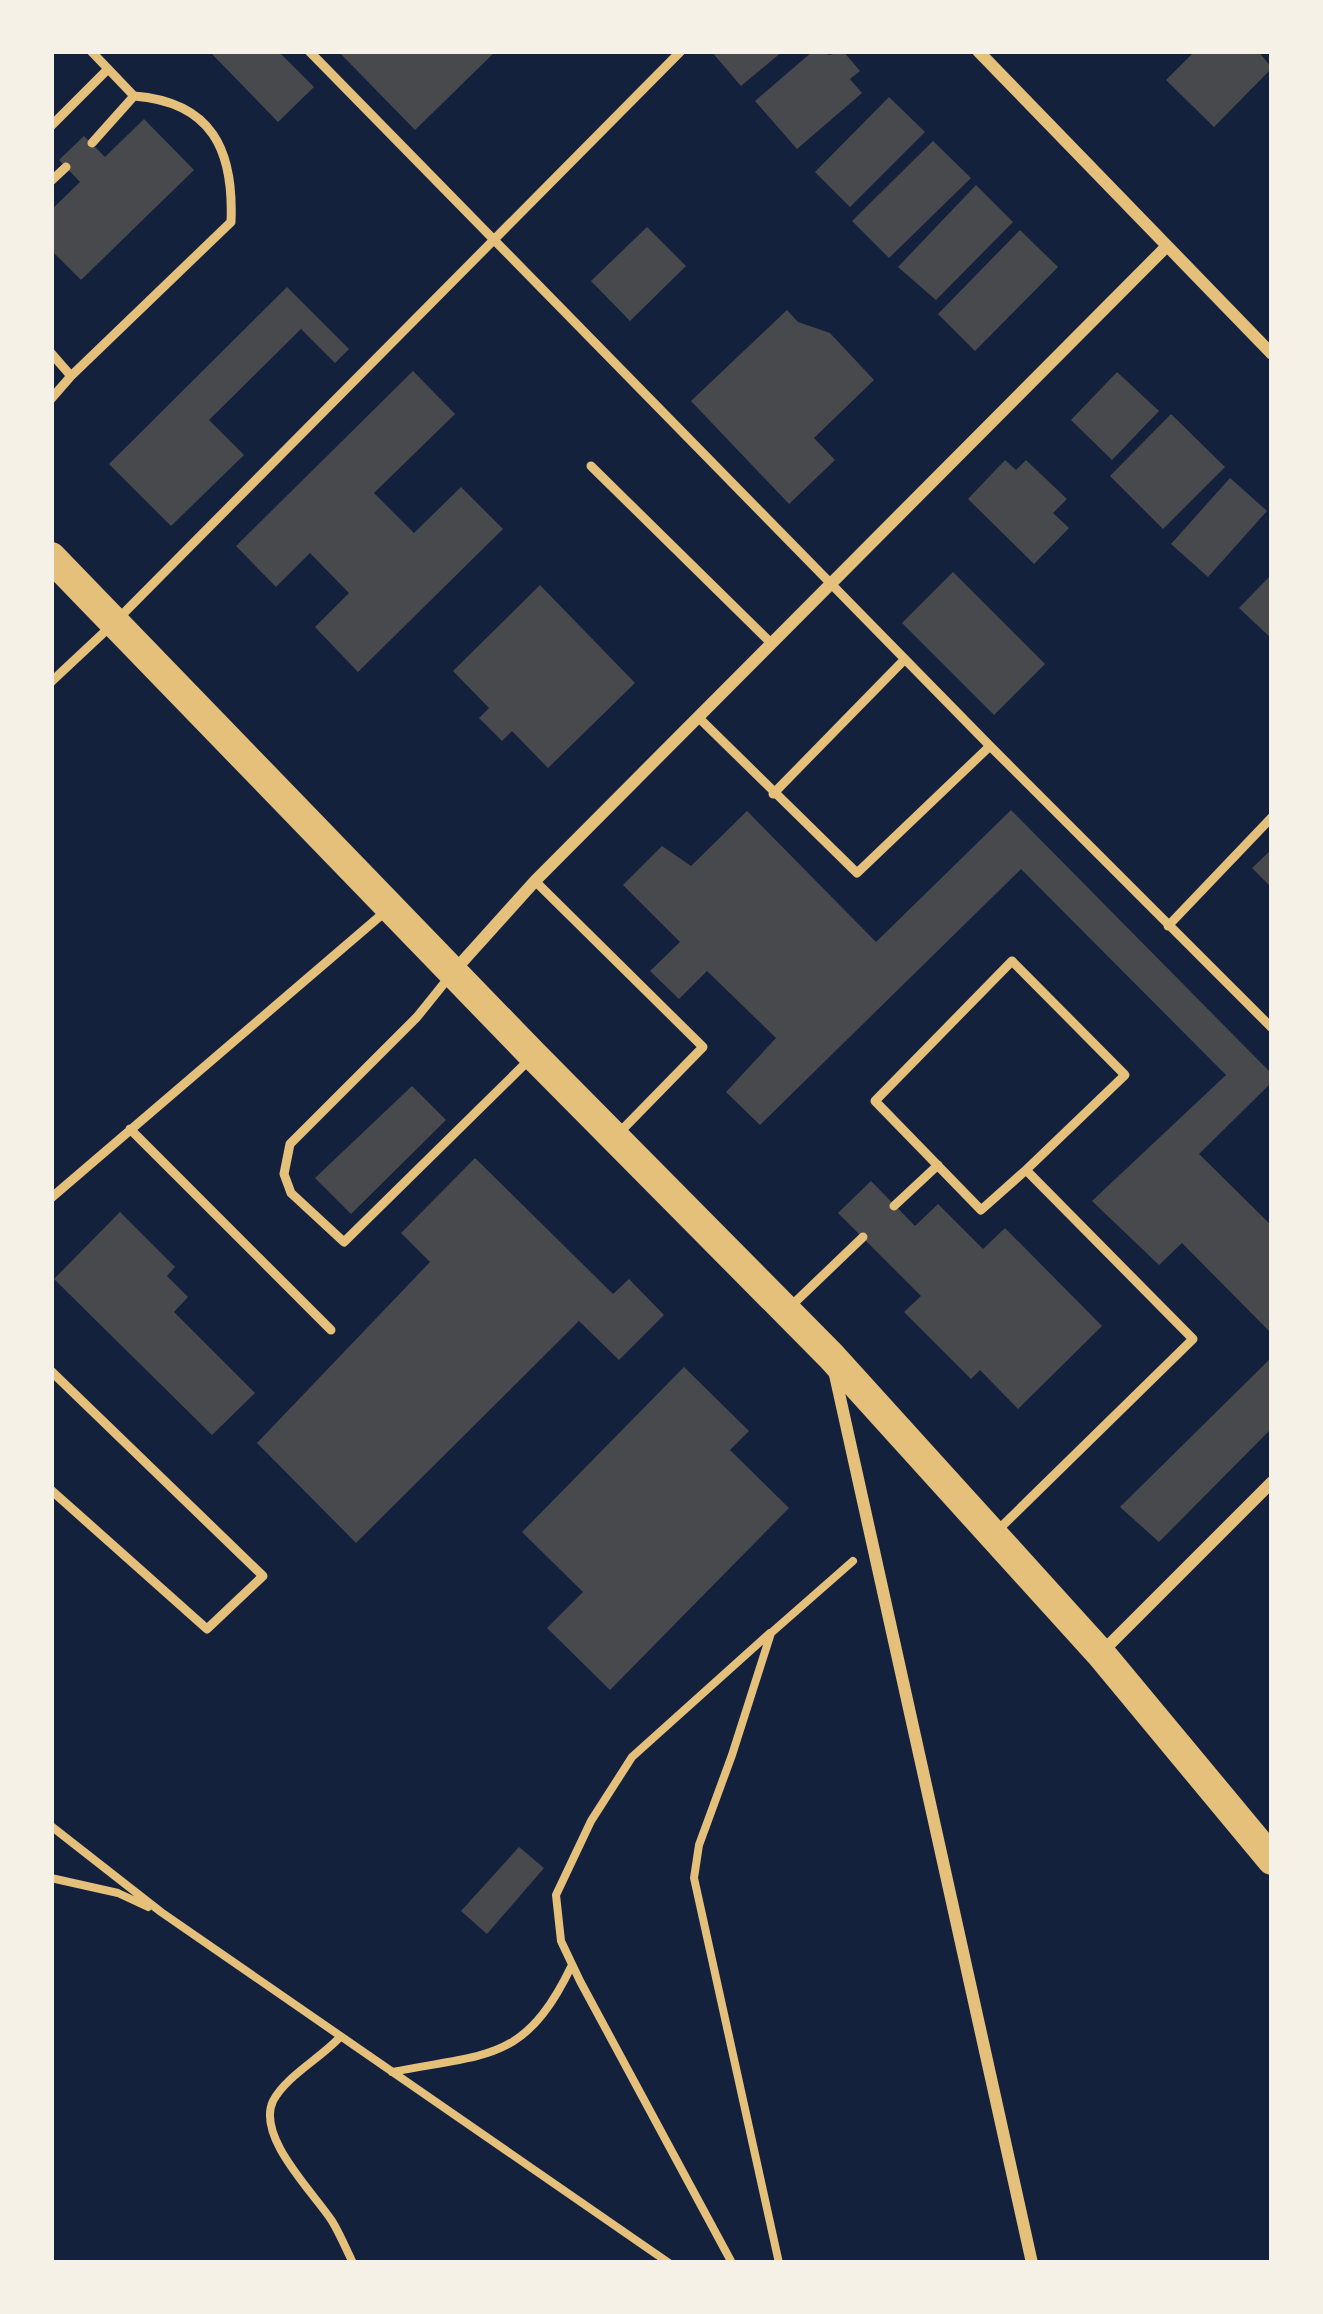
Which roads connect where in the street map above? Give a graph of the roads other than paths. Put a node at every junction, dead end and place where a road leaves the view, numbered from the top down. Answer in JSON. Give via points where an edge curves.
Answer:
{"nodes":[{"id":1,"x":91,"y":51,"type":"edge"},
{"id":2,"x":309,"y":51,"type":"edge"},
{"id":3,"x":681,"y":51,"type":"edge"},
{"id":4,"x":978,"y":51,"type":"edge"},
{"id":5,"x":108,"y":69,"type":"junction"},
{"id":6,"x":134,"y":96,"type":"junction"},
{"id":7,"x":51,"y":126,"type":"edge"},
{"id":8,"x":92,"y":143,"type":"dead end"},
{"id":9,"x":66,"y":167,"type":"dead end"},
{"id":10,"x":51,"y":181,"type":"edge"},
{"id":11,"x":492,"y":239,"type":"junction"},
{"id":12,"x":1166,"y":247,"type":"junction"},
{"id":13,"x":51,"y":353,"type":"edge"},
{"id":14,"x":1272,"y":354,"type":"edge"},
{"id":15,"x":71,"y":376,"type":"junction"},
{"id":16,"x":51,"y":399,"type":"edge"},
{"id":17,"x":591,"y":466,"type":"dead end"},
{"id":18,"x":51,"y":557,"type":"edge"},
{"id":19,"x":832,"y":582,"type":"junction"},
{"id":20,"x":114,"y":623,"type":"junction"},
{"id":21,"x":771,"y":643,"type":"junction"},
{"id":22,"x":905,"y":658,"type":"junction"},
{"id":23,"x":51,"y":682,"type":"edge"},
{"id":24,"x":698,"y":717,"type":"junction"},
{"id":25,"x":990,"y":746,"type":"junction"},
{"id":26,"x":773,"y":794,"type":"junction"},
{"id":27,"x":1272,"y":817,"type":"edge"},
{"id":28,"x":536,"y":880,"type":"junction"},
{"id":29,"x":391,"y":908,"type":"junction"},
{"id":30,"x":1168,"y":926,"type":"junction"},
{"id":31,"x":453,"y":972,"type":"junction"},
{"id":32,"x":1272,"y":1028,"type":"edge"},
{"id":33,"x":534,"y":1056,"type":"junction"},
{"id":34,"x":130,"y":1129,"type":"junction"},
{"id":35,"x":614,"y":1137,"type":"junction"},
{"id":36,"x":938,"y":1165,"type":"junction"},
{"id":37,"x":1026,"y":1170,"type":"junction"},
{"id":38,"x":51,"y":1198,"type":"edge"},
{"id":39,"x":894,"y":1206,"type":"dead end"},
{"id":40,"x":863,"y":1237,"type":"dead end"},
{"id":41,"x":786,"y":1310,"type":"junction"},
{"id":42,"x":331,"y":1330,"type":"dead end"},
{"id":43,"x":832,"y":1356,"type":"junction"},
{"id":44,"x":51,"y":1370,"type":"edge"},
{"id":45,"x":1272,"y":1482,"type":"edge"},
{"id":46,"x":51,"y":1490,"type":"edge"},
{"id":47,"x":993,"y":1535,"type":"junction"},
{"id":48,"x":1100,"y":1654,"type":"junction"},
{"id":49,"x":1272,"y":1860,"type":"edge"},
{"id":50,"x":1032,"y":2263,"type":"edge"}],
"edges":[{"from":1,"to":5,"type":"lane"},
{"from":2,"to":11,"type":"lane"},
{"from":3,"to":11,"type":"lane"},
{"from":4,"to":12,"type":"street"},
{"from":5,"to":6,"type":"lane"},
{"from":5,"to":7,"type":"lane"},
{"from":6,"to":8,"type":"lane"},
{"from":6,"to":15,"type":"lane","via":[[168,99],[196,116],[221,148],[233,178],[231,222]]},
{"from":9,"to":10,"type":"lane"},
{"from":11,"to":19,"type":"lane"},
{"from":11,"to":20,"type":"lane"},
{"from":12,"to":14,"type":"street"},
{"from":12,"to":19,"type":"street"},
{"from":13,"to":15,"type":"lane"},
{"from":15,"to":16,"type":"lane"},
{"from":17,"to":21,"type":"lane"},
{"from":18,"to":20,"type":"main road"},
{"from":19,"to":21,"type":"street"},
{"from":19,"to":22,"type":"lane"},
{"from":20,"to":23,"type":"lane"},
{"from":20,"to":29,"type":"main road"},
{"from":21,"to":24,"type":"street"},
{"from":22,"to":25,"type":"lane"},
{"from":22,"to":26,"type":"lane"},
{"from":24,"to":26,"type":"lane"},
{"from":24,"to":28,"type":"street"},
{"from":25,"to":26,"type":"lane","via":[[857,873]]},
{"from":25,"to":30,"type":"lane"},
{"from":27,"to":30,"type":"lane"},
{"from":28,"to":31,"type":"street"},
{"from":28,"to":35,"type":"lane","via":[[704,1047]]},
{"from":29,"to":31,"type":"main road"},
{"from":29,"to":34,"type":"lane"},
{"from":30,"to":32,"type":"lane"},
{"from":31,"to":33,"type":"main road"},
{"from":31,"to":33,"type":"lane","via":[[290,1144],[284,1174],[291,1193],[344,1242]]},
{"from":33,"to":35,"type":"main road"},
{"from":34,"to":38,"type":"lane"},
{"from":34,"to":42,"type":"lane"},
{"from":35,"to":41,"type":"main road"},
{"from":36,"to":37,"type":"lane","via":[[982,1210]]},
{"from":36,"to":37,"type":"lane","via":[[875,1101],[1012,961],[1125,1075]]},
{"from":36,"to":39,"type":"lane"},
{"from":37,"to":47,"type":"lane","via":[[1193,1339]]},
{"from":40,"to":41,"type":"lane"},
{"from":41,"to":43,"type":"main road"},
{"from":43,"to":47,"type":"main road"},
{"from":43,"to":50,"type":"street"},
{"from":44,"to":46,"type":"lane","via":[[263,1576],[207,1629]]},
{"from":45,"to":48,"type":"street"},
{"from":47,"to":48,"type":"main road"},
{"from":48,"to":49,"type":"main road"}]}
